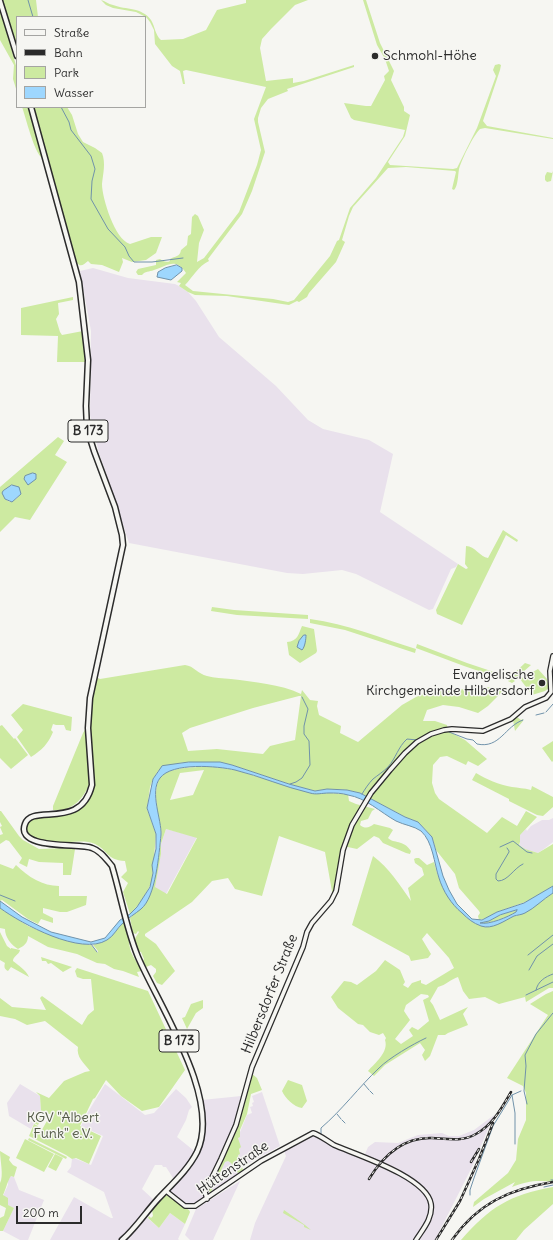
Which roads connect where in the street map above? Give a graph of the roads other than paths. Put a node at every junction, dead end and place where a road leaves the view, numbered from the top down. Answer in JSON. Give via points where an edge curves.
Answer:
{"nodes":[{"id":1,"x":0,"y":0,"type":"edge"},
{"id":2,"x":16,"y":53,"type":"edge"},
{"id":3,"x":31,"y":108,"type":"edge"},
{"id":4,"x":553,"y":656,"type":"edge"},
{"id":5,"x":166,"y":1191,"type":"junction"},
{"id":6,"x":208,"y":1198,"type":"junction"},
{"id":7,"x":122,"y":1240,"type":"edge"},
{"id":8,"x":416,"y":1240,"type":"edge"}],
"edges":[{"from":1,"to":2,"type":"main road"},
{"from":3,"to":5,"type":"main road","name":"B 173","number":"B 173","via":[[76,268],[88,360],[87,429],[115,507],[123,545],[90,698],[90,792],[87,800],[72,811],[31,817],[24,828],[28,837],[38,843],[81,845],[94,849],[112,866],[138,956],[190,1066],[202,1112],[202,1132],[197,1152]]},
{"from":4,"to":6,"type":"main road","name":"Hilbersdorfer Straße","via":[[550,692],[546,698],[530,704],[511,719],[487,730],[444,730],[424,738],[405,753],[375,788],[360,811],[343,850],[336,891],[307,932],[252,1067],[234,1130],[208,1186]]},
{"from":5,"to":6,"type":"main road","name":"Hüttenstraße","via":[[185,1206],[195,1206]]},
{"from":5,"to":7,"type":"main road","number":"B 173"},
{"from":6,"to":8,"type":"main road","name":"Hüttenstraße","via":[[261,1161],[315,1133],[336,1145],[382,1163],[423,1188],[431,1201],[431,1212]]}]}
